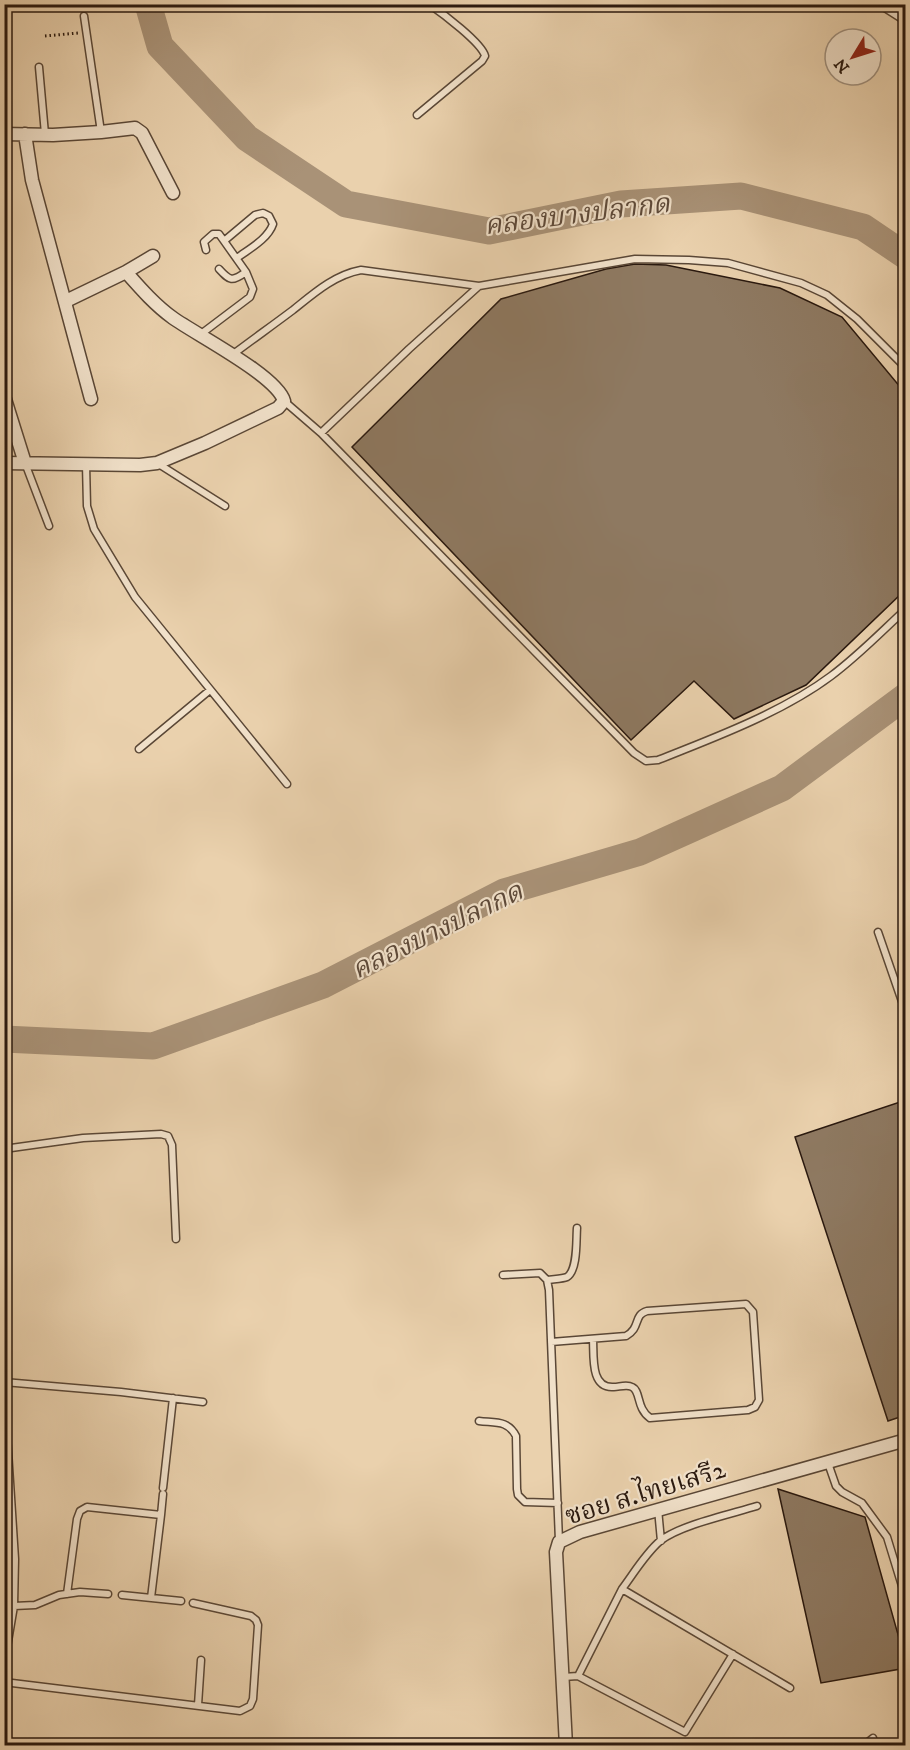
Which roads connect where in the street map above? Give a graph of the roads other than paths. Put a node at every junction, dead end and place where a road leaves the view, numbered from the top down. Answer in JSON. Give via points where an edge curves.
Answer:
{"nodes":[{"id":1,"x":429,"y":4,"type":"edge"},
{"id":2,"x":884,"y":4,"type":"edge"},
{"id":3,"x":84,"y":16,"type":"dead end"},
{"id":4,"x":906,"y":18,"type":"edge"},
{"id":5,"x":39,"y":67,"type":"dead end"},
{"id":6,"x":417,"y":115,"type":"dead end"},
{"id":7,"x":101,"y":132,"type":"junction"},
{"id":8,"x":4,"y":134,"type":"edge"},
{"id":9,"x":25,"y":134,"type":"junction"},
{"id":10,"x":45,"y":134,"type":"junction"},
{"id":11,"x":173,"y":193,"type":"dead end"},
{"id":12,"x":224,"y":241,"type":"junction"},
{"id":13,"x":206,"y":250,"type":"dead end"},
{"id":14,"x":153,"y":256,"type":"dead end"},
{"id":15,"x":237,"y":258,"type":"junction"},
{"id":16,"x":219,"y":269,"type":"dead end"},
{"id":17,"x":126,"y":272,"type":"junction"},
{"id":18,"x":246,"y":272,"type":"junction"},
{"id":19,"x":479,"y":286,"type":"junction"},
{"id":20,"x":66,"y":301,"type":"junction"},
{"id":21,"x":201,"y":334,"type":"junction"},
{"id":22,"x":232,"y":355,"type":"junction"},
{"id":23,"x":906,"y":368,"type":"edge"},
{"id":24,"x":4,"y":396,"type":"edge"},
{"id":25,"x":91,"y":399,"type":"dead end"},
{"id":26,"x":284,"y":401,"type":"junction"},
{"id":27,"x":321,"y":433,"type":"junction"},
{"id":28,"x":4,"y":463,"type":"edge"},
{"id":29,"x":25,"y":463,"type":"junction"},
{"id":30,"x":86,"y":463,"type":"junction"},
{"id":31,"x":157,"y":463,"type":"junction"},
{"id":32,"x":225,"y":506,"type":"dead end"},
{"id":33,"x":48,"y":526,"type":"dead end"},
{"id":34,"x":906,"y":609,"type":"edge"},
{"id":35,"x":210,"y":690,"type":"junction"},
{"id":36,"x":139,"y":749,"type":"dead end"},
{"id":37,"x":286,"y":784,"type":"dead end"},
{"id":38,"x":878,"y":933,"type":"dead end"},
{"id":39,"x":906,"y":1013,"type":"edge"},
{"id":40,"x":4,"y":1149,"type":"edge"},
{"id":41,"x":577,"y":1228,"type":"dead end"},
{"id":42,"x":176,"y":1239,"type":"dead end"},
{"id":43,"x":503,"y":1275,"type":"dead end"},
{"id":44,"x":547,"y":1280,"type":"junction"},
{"id":45,"x":593,"y":1339,"type":"junction"},
{"id":46,"x":551,"y":1342,"type":"junction"},
{"id":47,"x":4,"y":1382,"type":"edge"},
{"id":48,"x":4,"y":1389,"type":"edge"},
{"id":49,"x":173,"y":1398,"type":"junction"},
{"id":50,"x":203,"y":1402,"type":"dead end"},
{"id":51,"x":479,"y":1421,"type":"dead end"},
{"id":52,"x":906,"y":1440,"type":"edge"},
{"id":53,"x":828,"y":1463,"type":"junction"},
{"id":54,"x":558,"y":1503,"type":"junction"},
{"id":55,"x":757,"y":1506,"type":"dead end"},
{"id":56,"x":658,"y":1509,"type":"junction"},
{"id":57,"x":161,"y":1515,"type":"junction"},
{"id":58,"x":661,"y":1541,"type":"junction"},
{"id":59,"x":559,"y":1542,"type":"junction"},
{"id":60,"x":622,"y":1589,"type":"junction"},
{"id":61,"x":67,"y":1594,"type":"junction"},
{"id":62,"x":108,"y":1594,"type":"dead end"},
{"id":63,"x":123,"y":1595,"type":"dead end"},
{"id":64,"x":151,"y":1598,"type":"junction"},
{"id":65,"x":906,"y":1599,"type":"edge"},
{"id":66,"x":181,"y":1601,"type":"dead end"},
{"id":67,"x":192,"y":1603,"type":"dead end"},
{"id":68,"x":14,"y":1606,"type":"junction"},
{"id":69,"x":8,"y":1623,"type":"edge"},
{"id":70,"x":733,"y":1654,"type":"junction"},
{"id":71,"x":201,"y":1660,"type":"dead end"},
{"id":72,"x":4,"y":1665,"type":"edge"},
{"id":73,"x":578,"y":1676,"type":"junction"},
{"id":74,"x":562,"y":1677,"type":"junction"},
{"id":75,"x":4,"y":1682,"type":"edge"},
{"id":76,"x":790,"y":1688,"type":"dead end"},
{"id":77,"x":198,"y":1705,"type":"junction"},
{"id":78,"x":873,"y":1738,"type":"dead end"},
{"id":79,"x":566,"y":1746,"type":"edge"},
{"id":80,"x":864,"y":1746,"type":"edge"}],
"edges":[{"from":1,"to":6,"type":"lane","via":[[475,42],[485,56]]},
{"from":2,"to":4,"type":"street"},
{"from":3,"to":7,"type":"lane"},
{"from":5,"to":10,"type":"lane"},
{"from":7,"to":10,"type":"street"},
{"from":7,"to":11,"type":"street","via":[[135,128],[142,133]]},
{"from":8,"to":9,"type":"street"},
{"from":9,"to":10,"type":"street"},
{"from":9,"to":20,"type":"street","via":[[32,180]]},
{"from":12,"to":13,"type":"lane","via":[[219,234],[213,234],[205,240]]},
{"from":12,"to":15,"type":"lane"},
{"from":12,"to":15,"type":"lane","via":[[255,215],[269,216],[271,230]]},
{"from":14,"to":17,"type":"street"},
{"from":15,"to":18,"type":"lane"},
{"from":16,"to":18,"type":"lane","via":[[232,280]]},
{"from":17,"to":20,"type":"street"},
{"from":17,"to":21,"type":"street","via":[[155,304]]},
{"from":18,"to":21,"type":"lane","via":[[253,289],[249,297]]},
{"from":19,"to":22,"type":"lane","via":[[352,271],[342,274]]},
{"from":19,"to":23,"type":"lane","via":[[635,260],[728,263],[801,283],[827,295]]},
{"from":19,"to":27,"type":"lane"},
{"from":20,"to":25,"type":"street"},
{"from":21,"to":22,"type":"street"},
{"from":22,"to":26,"type":"street","via":[[272,385]]},
{"from":24,"to":29,"type":"street"},
{"from":26,"to":27,"type":"lane"},
{"from":26,"to":31,"type":"street","via":[[268,413]]},
{"from":27,"to":34,"type":"lane","via":[[646,761],[658,760],[780,708],[829,677]]},
{"from":28,"to":29,"type":"street"},
{"from":29,"to":30,"type":"street"},
{"from":29,"to":33,"type":"lane"},
{"from":30,"to":31,"type":"street"},
{"from":30,"to":35,"type":"lane","via":[[87,506],[94,529],[135,597]]},
{"from":31,"to":32,"type":"lane"},
{"from":35,"to":36,"type":"lane"},
{"from":35,"to":37,"type":"lane"},
{"from":38,"to":39,"type":"lane"},
{"from":40,"to":42,"type":"lane","via":[[83,1138],[168,1136],[172,1145]]},
{"from":41,"to":44,"type":"lane","via":[[572,1272]]},
{"from":43,"to":44,"type":"lane","via":[[540,1273]]},
{"from":44,"to":46,"type":"lane"},
{"from":45,"to":45,"type":"lane","via":[[596,1378],[600,1384],[607,1388],[634,1387],[640,1407],[650,1418],[748,1410],[759,1400],[753,1312],[746,1304],[642,1312],[633,1333]]},
{"from":45,"to":46,"type":"lane"},
{"from":46,"to":54,"type":"lane"},
{"from":47,"to":49,"type":"lane"},
{"from":48,"to":68,"type":"lane","via":[[15,1559]]},
{"from":49,"to":50,"type":"lane"},
{"from":49,"to":57,"type":"lane"},
{"from":51,"to":54,"type":"lane","via":[[508,1424],[512,1428],[516,1436],[518,1495],[525,1502]]},
{"from":52,"to":53,"type":"street","name":"ซอย ส.ไทยเสรี2"},
{"from":53,"to":56,"type":"street","name":"ซอย ส.ไทยเสรี2"},
{"from":53,"to":65,"type":"lane","via":[[836,1486],[862,1503],[887,1537]]},
{"from":54,"to":59,"type":"lane"},
{"from":55,"to":58,"type":"lane","via":[[676,1531]]},
{"from":56,"to":58,"type":"lane"},
{"from":56,"to":59,"type":"street","name":"ซอย ส.ไทยเสรี2"},
{"from":57,"to":61,"type":"lane","via":[[87,1508],[80,1511]]},
{"from":57,"to":64,"type":"lane"},
{"from":58,"to":60,"type":"lane"},
{"from":59,"to":74,"type":"street","name":"ซอย ส.ไทยเสรี2","via":[[556,1552]]},
{"from":60,"to":70,"type":"lane"},
{"from":60,"to":73,"type":"lane"},
{"from":61,"to":62,"type":"lane"},
{"from":61,"to":68,"type":"lane","via":[[35,1605]]},
{"from":63,"to":64,"type":"lane"},
{"from":64,"to":66,"type":"lane"},
{"from":67,"to":77,"type":"lane","via":[[251,1616],[258,1625],[250,1706],[240,1711]]},
{"from":68,"to":69,"type":"lane"},
{"from":69,"to":72,"type":"lane"},
{"from":70,"to":73,"type":"lane","via":[[685,1732]]},
{"from":70,"to":76,"type":"lane"},
{"from":71,"to":77,"type":"lane"},
{"from":73,"to":74,"type":"lane"},
{"from":74,"to":79,"type":"street","name":"ซอย ส.ไทยเสรี2"},
{"from":75,"to":77,"type":"lane"},
{"from":78,"to":80,"type":"lane"}]}
